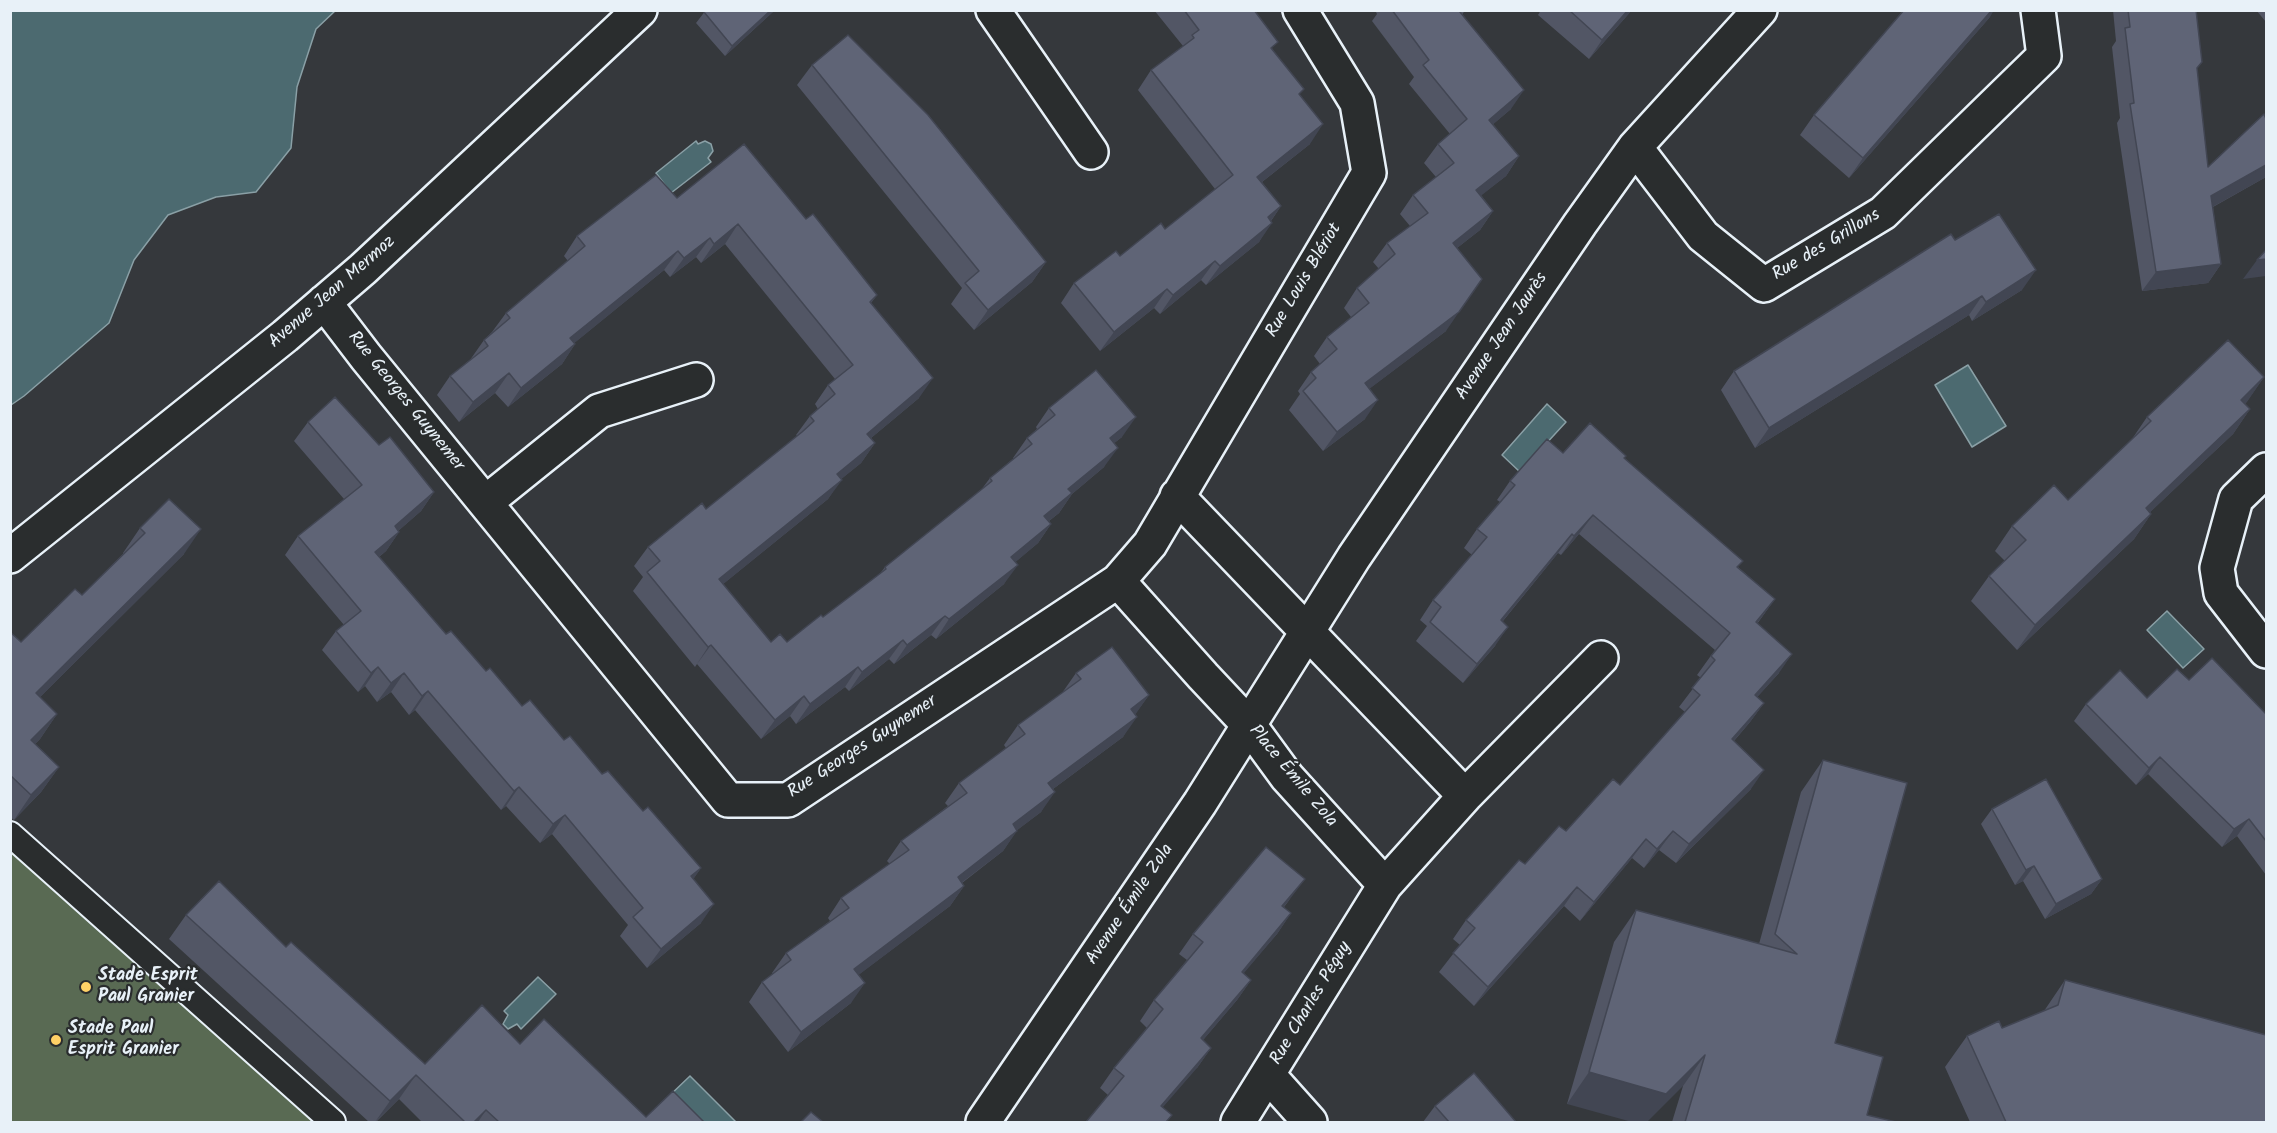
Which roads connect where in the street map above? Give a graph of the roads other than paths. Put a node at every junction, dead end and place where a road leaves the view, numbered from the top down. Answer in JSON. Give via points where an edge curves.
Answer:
{"nodes":[{"id":1,"x":640,"y":10,"type":"edge"},
{"id":2,"x":993,"y":10,"type":"edge"},
{"id":3,"x":1300,"y":10,"type":"edge"},
{"id":4,"x":1760,"y":10,"type":"edge"},
{"id":5,"x":2038,"y":10,"type":"edge"},
{"id":6,"x":1635,"y":147,"type":"junction"},
{"id":7,"x":1091,"y":152,"type":"dead end"},
{"id":8,"x":324,"y":302,"type":"junction"},
{"id":9,"x":696,"y":380,"type":"dead end"},
{"id":10,"x":2266,"y":470,"type":"edge"},
{"id":11,"x":1177,"y":496,"type":"junction"},
{"id":12,"x":486,"y":502,"type":"junction"},
{"id":13,"x":1150,"y":544,"type":"joint"},
{"id":14,"x":10,"y":556,"type":"edge"},
{"id":15,"x":1119,"y":580,"type":"junction"},
{"id":16,"x":1308,"y":633,"type":"junction"},
{"id":17,"x":2266,"y":651,"type":"edge"},
{"id":18,"x":1601,"y":658,"type":"dead end"},
{"id":19,"x":1275,"y":684,"type":"joint"},
{"id":20,"x":1249,"y":725,"type":"junction"},
{"id":21,"x":1466,"y":796,"type":"junction"},
{"id":22,"x":10,"y":834,"type":"edge"},
{"id":23,"x":1385,"y":885,"type":"junction"},
{"id":24,"x":1268,"y":1075,"type":"junction"},
{"id":25,"x":333,"y":1122,"type":"edge"},
{"id":26,"x":983,"y":1122,"type":"edge"},
{"id":27,"x":1239,"y":1122,"type":"edge"},
{"id":28,"x":1310,"y":1122,"type":"edge"}],
"edges":[{"from":1,"to":8,"type":"street","name":"Avenue Jean Mermoz"},
{"from":2,"to":7,"type":"street"},
{"from":3,"to":11,"type":"street","name":"Rue Louis Blériot","via":[[1357,103],[1369,173]]},
{"from":4,"to":6,"type":"street","name":"Avenue Jean Jaurès"},
{"from":5,"to":6,"type":"street","name":"Rue des Grillons","via":[[2044,56],[1883,213],[1764,285],[1703,236]]},
{"from":6,"to":16,"type":"street","name":"Avenue Jean Jaurès","via":[[1368,537]]},
{"from":8,"to":12,"type":"street","name":"Rue Georges Guynemer"},
{"from":8,"to":14,"type":"street","name":"Avenue Jean Mermoz"},
{"from":9,"to":12,"type":"street","via":[[599,411]]},
{"from":10,"to":17,"type":"street","via":[[2235,499],[2217,568],[2221,593]]},
{"from":11,"to":13,"type":"street","name":"Rue Louis Blériot"},
{"from":11,"to":16,"type":"street"},
{"from":12,"to":15,"type":"street","name":"Rue Georges Guynemer","via":[[728,800],[788,800]]},
{"from":13,"to":15,"type":"street","name":"Rue Georges Guynemer"},
{"from":15,"to":20,"type":"street","name":"Place Émile Zola"},
{"from":16,"to":19,"type":"street","name":"Avenue Jean Jaurès"},
{"from":16,"to":21,"type":"street"},
{"from":18,"to":21,"type":"street"},
{"from":19,"to":20,"type":"street","name":"Avenue Émile Zola"},
{"from":20,"to":23,"type":"street","name":"Place Émile Zola","via":[[1287,777]]},
{"from":20,"to":26,"type":"street","name":"Avenue Émile Zola"},
{"from":21,"to":23,"type":"street"},
{"from":22,"to":25,"type":"lane"},
{"from":23,"to":24,"type":"street","name":"Rue Charles Péguy"},
{"from":24,"to":27,"type":"street","name":"Rue Charles Péguy"},
{"from":24,"to":28,"type":"street"}]}
